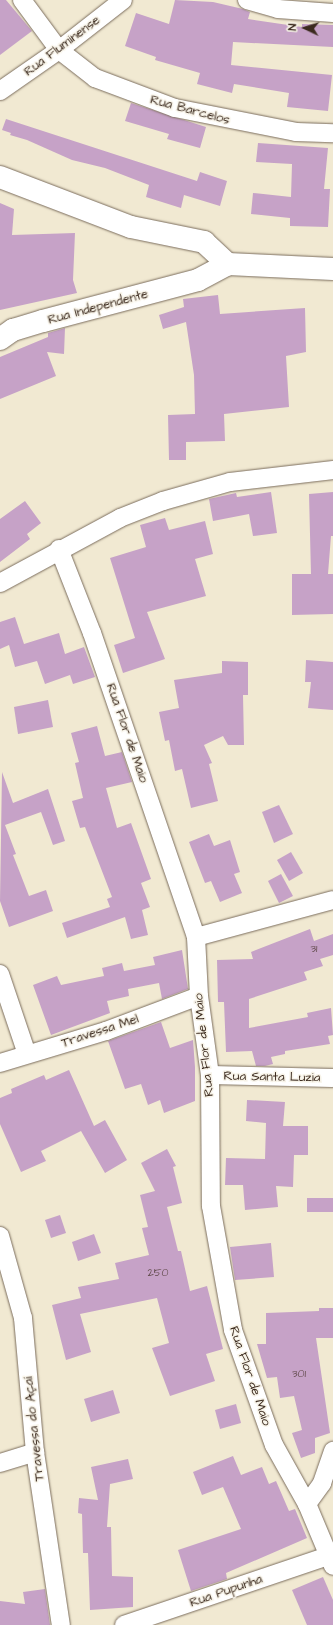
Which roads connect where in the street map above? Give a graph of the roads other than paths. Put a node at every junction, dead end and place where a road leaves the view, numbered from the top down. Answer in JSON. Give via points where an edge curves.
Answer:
{"nodes":[{"id":1,"x":22,"y":0,"type":"edge"},
{"id":2,"x":123,"y":0,"type":"edge"},
{"id":3,"x":247,"y":0,"type":"edge"},
{"id":4,"x":333,"y":13,"type":"edge"},
{"id":5,"x":59,"y":50,"type":"junction"},
{"id":6,"x":0,"y":91,"type":"edge"},
{"id":7,"x":333,"y":133,"type":"edge"},
{"id":8,"x":0,"y":177,"type":"edge"},
{"id":9,"x":228,"y":264,"type":"junction"},
{"id":10,"x":333,"y":269,"type":"edge"},
{"id":11,"x":0,"y":339,"type":"edge"},
{"id":12,"x":333,"y":470,"type":"edge"},
{"id":13,"x":59,"y":549,"type":"junction"},
{"id":14,"x":0,"y":583,"type":"edge"},
{"id":15,"x":333,"y":900,"type":"edge"},
{"id":16,"x":196,"y":937,"type":"junction"},
{"id":17,"x":0,"y":974,"type":"edge"},
{"id":18,"x":199,"y":996,"type":"junction"},
{"id":19,"x":27,"y":1054,"type":"junction"},
{"id":20,"x":0,"y":1063,"type":"edge"},
{"id":21,"x":210,"y":1075,"type":"junction"},
{"id":22,"x":333,"y":1078,"type":"edge"},
{"id":23,"x":0,"y":1236,"type":"edge"},
{"id":24,"x":333,"y":1451,"type":"edge"},
{"id":25,"x":34,"y":1452,"type":"junction"},
{"id":26,"x":0,"y":1463,"type":"edge"},
{"id":27,"x":307,"y":1504,"type":"junction"},
{"id":28,"x":331,"y":1561,"type":"edge"},
{"id":29,"x":61,"y":1625,"type":"edge"},
{"id":30,"x":124,"y":1625,"type":"edge"}],
"edges":[{"from":1,"to":5,"type":"street","name":"Rua Barcelos"},
{"from":2,"to":5,"type":"street","name":"Rua Fluminense"},
{"from":3,"to":4,"type":"street","via":[[278,9]]},
{"from":5,"to":6,"type":"street","name":"Rua Fluminense"},
{"from":5,"to":7,"type":"street","name":"Rua Barcelos","via":[[95,78],[175,108],[296,132]]},
{"from":8,"to":9,"type":"street","via":[[131,227],[204,242]]},
{"from":9,"to":10,"type":"street"},
{"from":9,"to":11,"type":"street","name":"Rua Independente","via":[[198,280],[13,330]]},
{"from":12,"to":13,"type":"street","via":[[230,482],[163,501],[120,518]]},
{"from":13,"to":14,"type":"street"},
{"from":13,"to":16,"type":"street","name":"Rua Flor de Maio","via":[[92,633]]},
{"from":15,"to":16,"type":"street"},
{"from":16,"to":18,"type":"street","name":"Rua Flor de Maio"},
{"from":17,"to":19,"type":"street"},
{"from":18,"to":19,"type":"street","name":"Travessa Mel","via":[[106,1031]]},
{"from":18,"to":21,"type":"street","name":"Rua Flor de Maio"},
{"from":19,"to":20,"type":"street","name":"Travessa Mel"},
{"from":21,"to":22,"type":"street","name":"Rua Santa Luzia"},
{"from":21,"to":27,"type":"street","name":"Rua Flor de Maio","via":[[211,1206],[233,1330],[274,1445]]},
{"from":23,"to":25,"type":"street","name":"Travessa do Açaí","via":[[23,1318]]},
{"from":24,"to":27,"type":"street","via":[[322,1483]]},
{"from":25,"to":26,"type":"street"},
{"from":25,"to":29,"type":"street","name":"Travessa do Açaí"},
{"from":27,"to":28,"type":"street","name":"Rua Flor de Maio"},
{"from":28,"to":30,"type":"street","name":"Rua Pupunha"}]}
